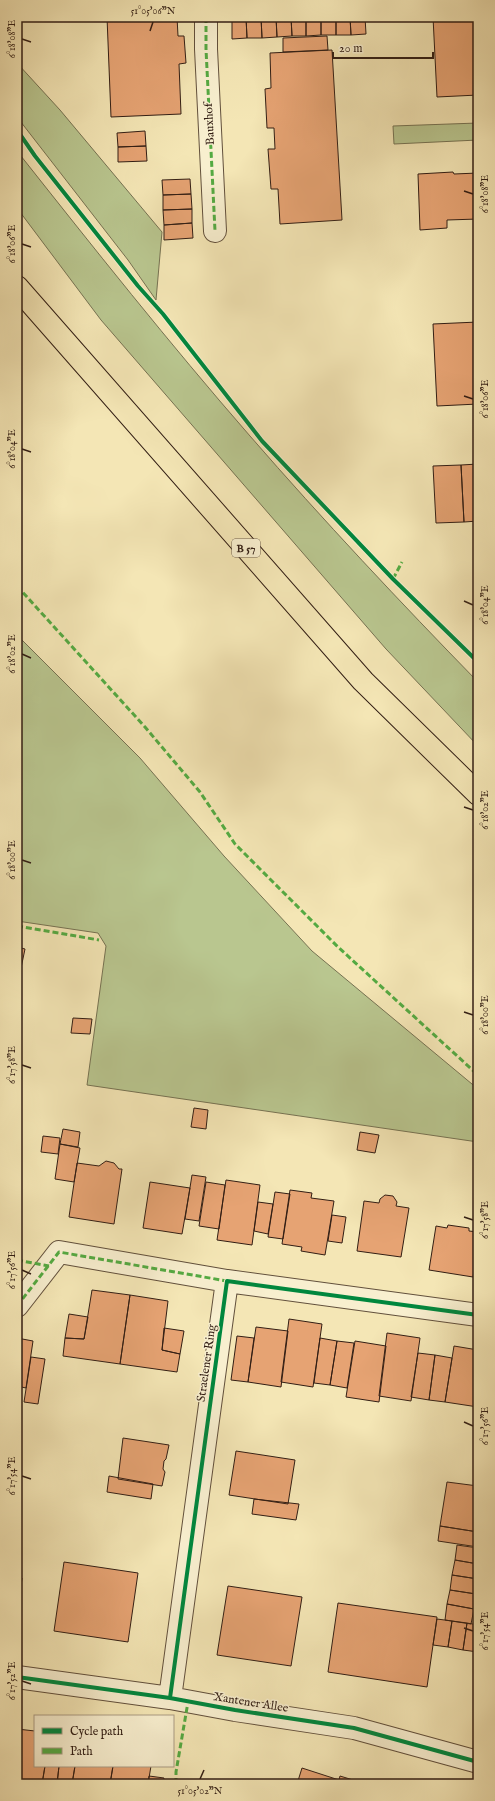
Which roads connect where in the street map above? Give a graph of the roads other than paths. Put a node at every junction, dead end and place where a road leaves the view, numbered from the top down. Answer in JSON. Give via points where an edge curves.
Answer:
{"nodes":[{"id":1,"x":206,"y":17,"type":"edge"},
{"id":2,"x":214,"y":232,"type":"dead end"},
{"id":3,"x":17,"y":287,"type":"edge"},
{"id":4,"x":478,"y":794,"type":"edge"},
{"id":5,"x":227,"y":1281,"type":"junction"},
{"id":6,"x":17,"y":1306,"type":"edge"},
{"id":7,"x":478,"y":1315,"type":"edge"},
{"id":8,"x":17,"y":1677,"type":"edge"},
{"id":9,"x":170,"y":1698,"type":"junction"},
{"id":10,"x":478,"y":1762,"type":"edge"}],
"edges":[{"from":1,"to":2,"type":"street","name":"Bauxhof"},
{"from":3,"to":4,"type":"main road","number":"B 57","via":[[363,681]]},
{"from":5,"to":6,"type":"street","via":[[60,1252]]},
{"from":5,"to":7,"type":"street"},
{"from":5,"to":9,"type":"street","name":"Straelener Ring"},
{"from":8,"to":9,"type":"street","name":"Xantener Allee"},
{"from":9,"to":10,"type":"street","name":"Xantener Allee","via":[[354,1728]]}]}
